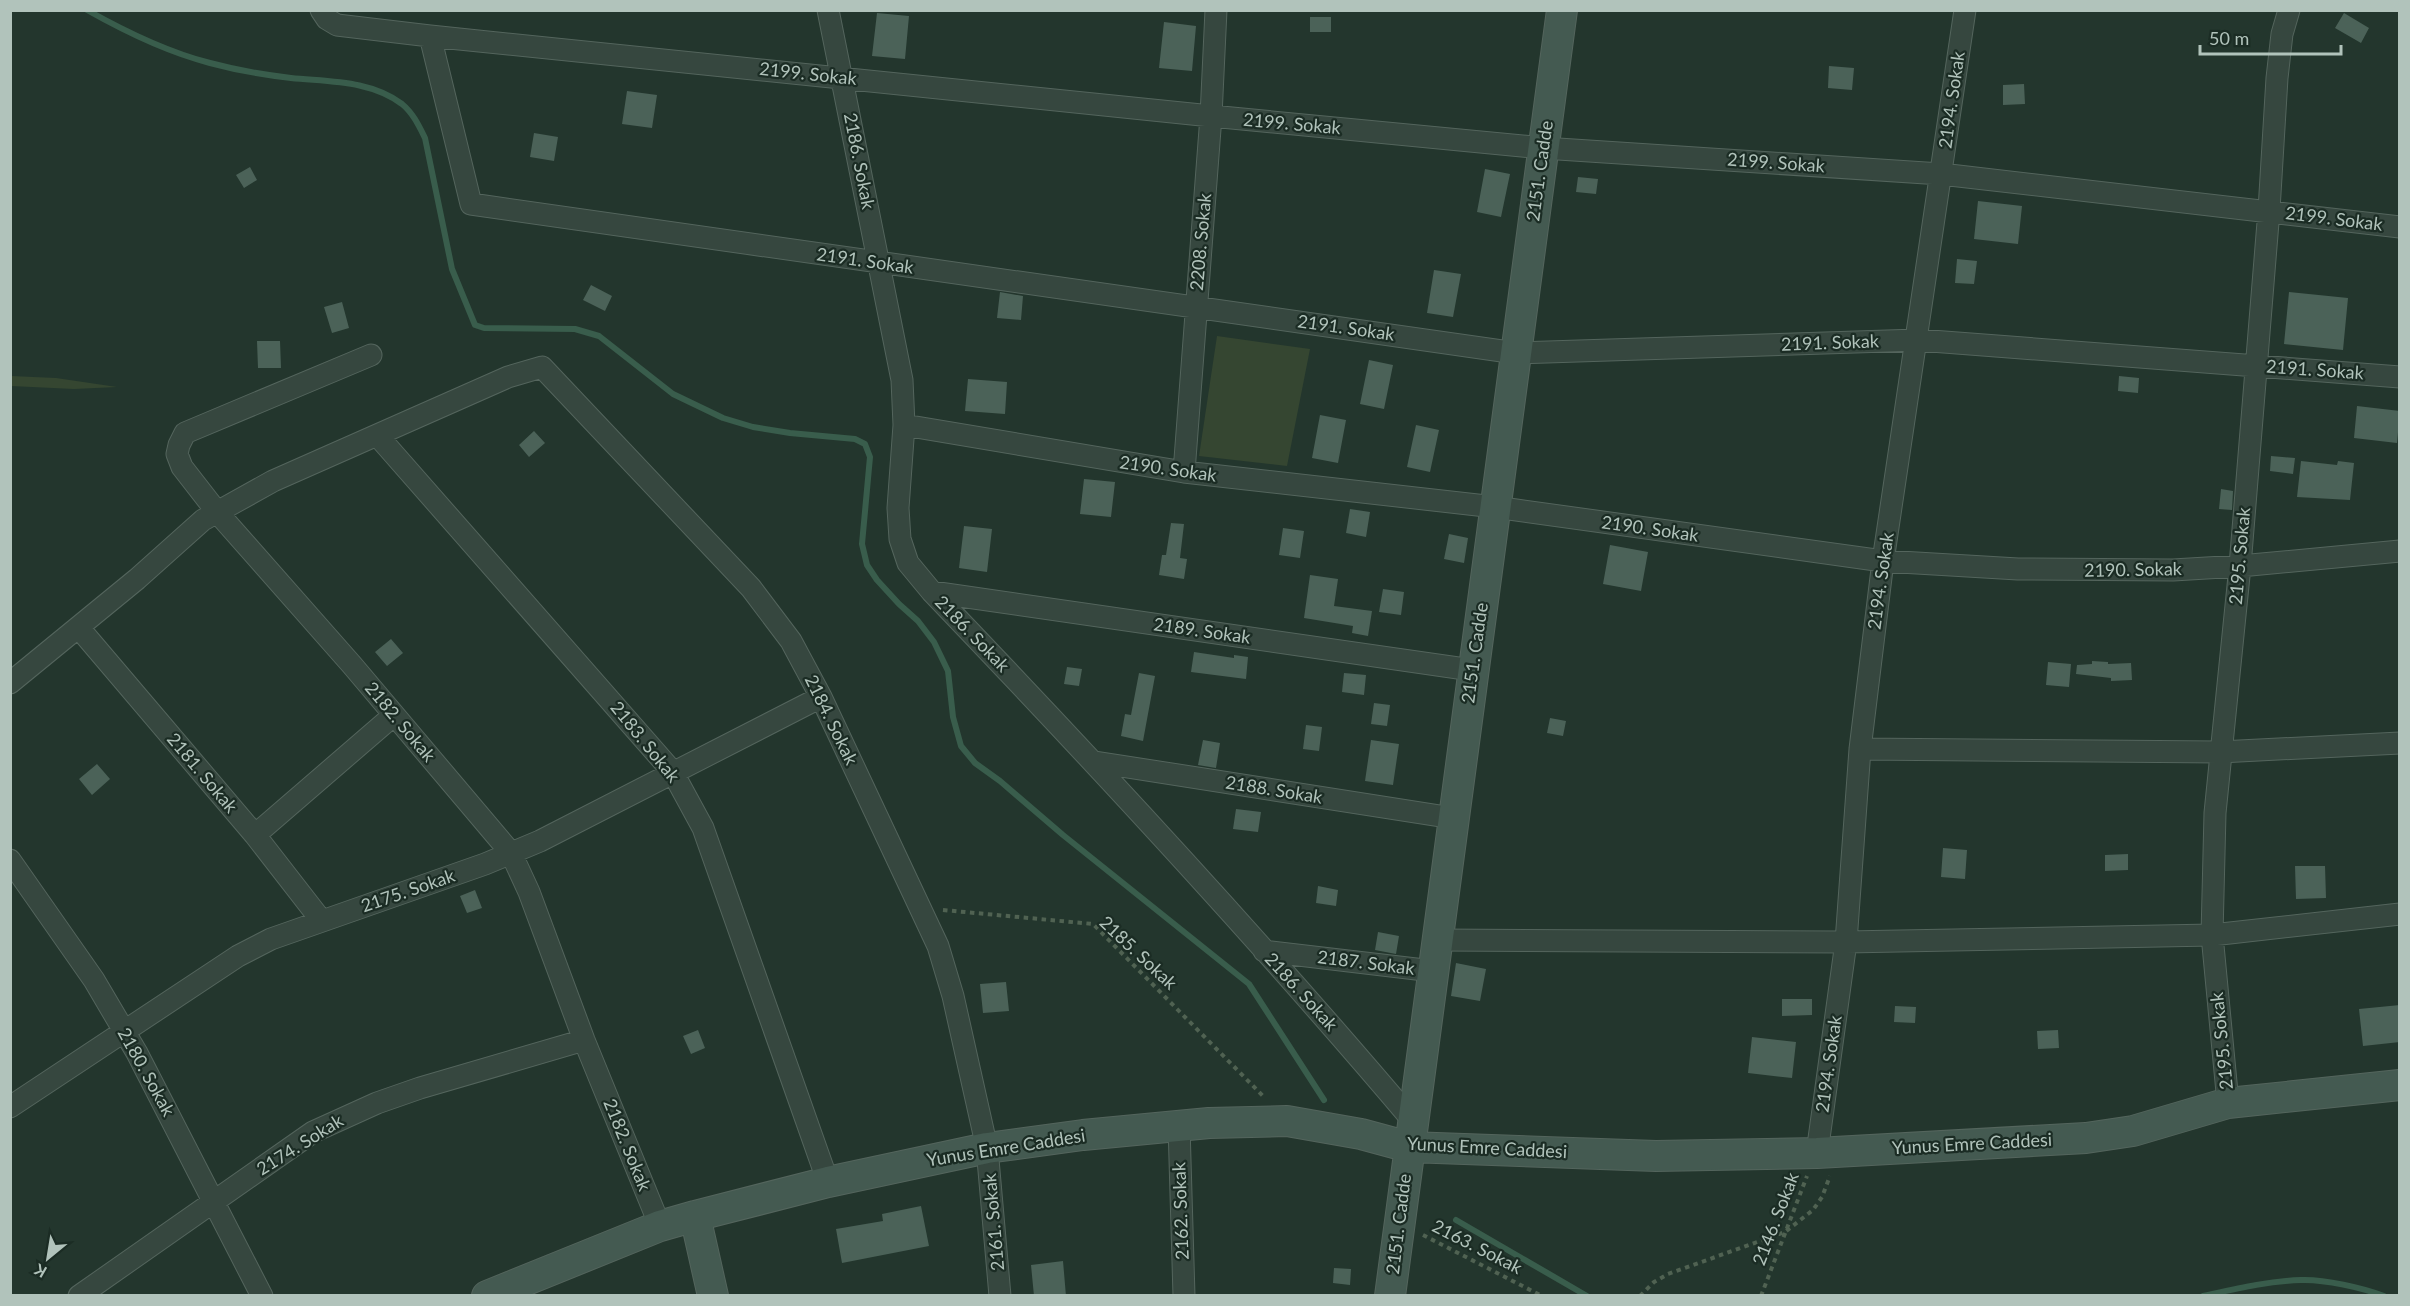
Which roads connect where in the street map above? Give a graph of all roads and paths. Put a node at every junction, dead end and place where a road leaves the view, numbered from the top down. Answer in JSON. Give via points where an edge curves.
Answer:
{"nodes":[{"id":1,"x":321,"y":10,"type":"edge"},
{"id":2,"x":828,"y":10,"type":"edge"},
{"id":3,"x":1216,"y":10,"type":"edge"},
{"id":4,"x":1562,"y":10,"type":"edge"},
{"id":5,"x":1965,"y":10,"type":"edge"},
{"id":6,"x":2289,"y":10,"type":"edge"},
{"id":7,"x":430,"y":36,"type":"junction"},
{"id":8,"x":842,"y":77,"type":"junction"},
{"id":9,"x":1211,"y":116,"type":"junction"},
{"id":10,"x":1543,"y":148,"type":"junction"},
{"id":11,"x":1941,"y":174,"type":"junction"},
{"id":12,"x":2269,"y":210,"type":"junction"},
{"id":13,"x":2400,"y":221,"type":"edge"},
{"id":14,"x":2400,"y":227,"type":"edge"},
{"id":15,"x":879,"y":263,"type":"junction"},
{"id":16,"x":1196,"y":306,"type":"junction"},
{"id":17,"x":1918,"y":340,"type":"junction"},
{"id":18,"x":1516,"y":353,"type":"junction"},
{"id":19,"x":371,"y":355,"type":"dead end"},
{"id":20,"x":2255,"y":366,"type":"junction"},
{"id":21,"x":2400,"y":377,"type":"edge"},
{"id":22,"x":904,"y":425,"type":"junction"},
{"id":23,"x":377,"y":435,"type":"junction"},
{"id":24,"x":1184,"y":472,"type":"junction"},
{"id":25,"x":1495,"y":507,"type":"junction"},
{"id":26,"x":217,"y":512,"type":"junction"},
{"id":27,"x":2400,"y":551,"type":"edge"},
{"id":28,"x":1883,"y":561,"type":"junction"},
{"id":29,"x":2240,"y":566,"type":"junction"},
{"id":30,"x":932,"y":592,"type":"junction"},
{"id":31,"x":79,"y":628,"type":"junction"},
{"id":32,"x":1472,"y":670,"type":"junction"},
{"id":33,"x":10,"y":683,"type":"edge"},
{"id":34,"x":821,"y":697,"type":"junction"},
{"id":35,"x":394,"y":715,"type":"junction"},
{"id":36,"x":2400,"y":743,"type":"edge"},
{"id":37,"x":1860,"y":749,"type":"junction"},
{"id":38,"x":2220,"y":752,"type":"junction"},
{"id":39,"x":1095,"y":762,"type":"junction"},
{"id":40,"x":672,"y":771,"type":"junction"},
{"id":41,"x":1453,"y":818,"type":"junction"},
{"id":42,"x":255,"y":835,"type":"junction"},
{"id":43,"x":511,"y":853,"type":"junction"},
{"id":44,"x":10,"y":860,"type":"edge"},
{"id":45,"x":921,"y":908,"type":"junction"},
{"id":46,"x":2400,"y":914,"type":"edge"},
{"id":47,"x":321,"y":920,"type":"junction"},
{"id":48,"x":2212,"y":935,"type":"junction"},
{"id":49,"x":1437,"y":940,"type":"junction"},
{"id":50,"x":1846,"y":942,"type":"junction"},
{"id":51,"x":1264,"y":951,"type":"junction"},
{"id":52,"x":1433,"y":971,"type":"junction"},
{"id":53,"x":124,"y":1031,"type":"junction"},
{"id":54,"x":584,"y":1040,"type":"junction"},
{"id":55,"x":2400,"y":1085,"type":"edge"},
{"id":56,"x":2228,"y":1103,"type":"junction"},
{"id":57,"x":10,"y":1107,"type":"edge"},
{"id":58,"x":1287,"y":1121,"type":"junction"},
{"id":59,"x":1179,"y":1125,"type":"junction"},
{"id":60,"x":1411,"y":1134,"type":"junction"},
{"id":61,"x":987,"y":1148,"type":"junction"},
{"id":62,"x":1827,"y":1153,"type":"junction"},
{"id":63,"x":828,"y":1182,"type":"junction"},
{"id":64,"x":213,"y":1201,"type":"junction"},
{"id":65,"x":695,"y":1216,"type":"junction"},
{"id":66,"x":1400,"y":1223,"type":"junction"},
{"id":67,"x":660,"y":1226,"type":"junction"},
{"id":68,"x":1785,"y":1232,"type":"junction"},
{"id":69,"x":79,"y":1296,"type":"edge"},
{"id":70,"x":262,"y":1296,"type":"edge"},
{"id":71,"x":487,"y":1296,"type":"edge"},
{"id":72,"x":713,"y":1296,"type":"edge"},
{"id":73,"x":1000,"y":1296,"type":"edge"},
{"id":74,"x":1184,"y":1296,"type":"edge"},
{"id":75,"x":1390,"y":1296,"type":"edge"},
{"id":76,"x":1542,"y":1296,"type":"edge"},
{"id":77,"x":1640,"y":1296,"type":"edge"},
{"id":78,"x":1761,"y":1296,"type":"edge"}],
"edges":[{"from":1,"to":7,"type":"street","name":"2199. Sokak","via":[[337,25]]},
{"from":2,"to":8,"type":"street","name":"2186. Sokak"},
{"from":3,"to":9,"type":"street","name":"2208. Sokak"},
{"from":4,"to":10,"type":"street","name":"2151. Cadde"},
{"from":5,"to":11,"type":"street","name":"2194. Sokak"},
{"from":6,"to":12,"type":"street","name":"2195. Sokak","via":[[2277,78]]},
{"from":7,"to":8,"type":"street","name":"2199. Sokak"},
{"from":7,"to":15,"type":"street","name":"2191. Sokak","via":[[471,204]]},
{"from":8,"to":9,"type":"street","name":"2199. Sokak"},
{"from":8,"to":15,"type":"street","name":"2186. Sokak"},
{"from":9,"to":10,"type":"street","name":"2199. Sokak"},
{"from":9,"to":16,"type":"street","name":"2208. Sokak"},
{"from":10,"to":11,"type":"street","name":"2199. Sokak"},
{"from":10,"to":18,"type":"street","name":"2151. Cadde"},
{"from":11,"to":12,"type":"street","name":"2199. Sokak"},
{"from":11,"to":17,"type":"street","name":"2194. Sokak"},
{"from":12,"to":13,"type":"street","name":"2199. Sokak"},
{"from":12,"to":14,"type":"street","name":"2199. Sokak"},
{"from":12,"to":20,"type":"street","name":"2195. Sokak"},
{"from":15,"to":16,"type":"street","name":"2191. Sokak"},
{"from":15,"to":22,"type":"street","name":"2186. Sokak","via":[[902,380]]},
{"from":16,"to":18,"type":"street","name":"2191. Sokak"},
{"from":16,"to":24,"type":"street","name":"2208. Sokak"},
{"from":17,"to":18,"type":"street","name":"2191. Sokak"},
{"from":17,"to":20,"type":"street","name":"2191. Sokak"},
{"from":17,"to":28,"type":"street","name":"2194. Sokak"},
{"from":18,"to":25,"type":"street","name":"2151. Cadde"},
{"from":19,"to":26,"type":"street","name":"2182. Sokak","via":[[185,433],[177,454],[182,467]]},
{"from":20,"to":21,"type":"street","name":"2191. Sokak"},
{"from":20,"to":29,"type":"street","name":"2195. Sokak"},
{"from":22,"to":24,"type":"street","name":"2190. Sokak"},
{"from":22,"to":30,"type":"street","name":"2186. Sokak","via":[[898,508],[900,539],[908,563]]},
{"from":23,"to":26,"type":"street","via":[[273,481]]},
{"from":23,"to":34,"type":"street","name":"2184. Sokak","via":[[542,367],[751,588],[791,641]]},
{"from":23,"to":40,"type":"street","name":"2183. Sokak"},
{"from":24,"to":25,"type":"street","name":"2190. Sokak"},
{"from":25,"to":28,"type":"street","name":"2190. Sokak"},
{"from":25,"to":32,"type":"street","name":"2151. Cadde"},
{"from":26,"to":31,"type":"street"},
{"from":26,"to":35,"type":"street","name":"2182. Sokak"},
{"from":27,"to":29,"type":"street","name":"2190. Sokak"},
{"from":28,"to":29,"type":"street","name":"2190. Sokak","via":[[2104,571]]},
{"from":28,"to":37,"type":"street","name":"2194. Sokak"},
{"from":29,"to":38,"type":"street","name":"2195. Sokak"},
{"from":30,"to":32,"type":"street","name":"2189. Sokak"},
{"from":30,"to":39,"type":"street","name":"2186. Sokak"},
{"from":31,"to":33,"type":"street"},
{"from":31,"to":42,"type":"street","name":"2181. Sokak"},
{"from":32,"to":41,"type":"street","name":"2151. Cadde"},
{"from":34,"to":40,"type":"street","name":"2175. Sokak"},
{"from":34,"to":45,"type":"street","name":"2184. Sokak"},
{"from":35,"to":42,"type":"street"},
{"from":35,"to":43,"type":"street","name":"2182. Sokak"},
{"from":36,"to":38,"type":"street"},
{"from":37,"to":38,"type":"street"},
{"from":37,"to":50,"type":"street","name":"2194. Sokak"},
{"from":38,"to":48,"type":"street","name":"2195. Sokak"},
{"from":39,"to":41,"type":"street","name":"2188. Sokak"},
{"from":39,"to":51,"type":"street","name":"2186. Sokak"},
{"from":40,"to":43,"type":"street","name":"2175. Sokak","via":[[573,825]]},
{"from":40,"to":63,"type":"street","name":"2183. Sokak","via":[[703,828]]},
{"from":41,"to":49,"type":"street","name":"2151. Cadde"},
{"from":42,"to":47,"type":"street","name":"2181. Sokak"},
{"from":43,"to":47,"type":"street","name":"2175. Sokak"},
{"from":43,"to":54,"type":"street","name":"2182. Sokak"},
{"from":44,"to":53,"type":"street","name":"2180. Sokak","via":[[94,980]]},
{"from":45,"to":58,"type":"path","name":"2185. Sokak","via":[[1094,924]]},
{"from":45,"to":61,"type":"street","name":"2184. Sokak","via":[[953,996]]},
{"from":46,"to":48,"type":"street"},
{"from":47,"to":53,"type":"street","name":"2175. Sokak","via":[[238,956]]},
{"from":48,"to":50,"type":"street"},
{"from":48,"to":56,"type":"street","name":"2195. Sokak"},
{"from":49,"to":50,"type":"street"},
{"from":49,"to":52,"type":"street","name":"2151. Cadde"},
{"from":50,"to":62,"type":"street","name":"2194. Sokak"},
{"from":51,"to":52,"type":"street","name":"2187. Sokak"},
{"from":51,"to":60,"type":"street","name":"2186. Sokak","via":[[1337,1031]]},
{"from":52,"to":60,"type":"street","name":"2151. Cadde"},
{"from":53,"to":57,"type":"street","name":"2175. Sokak"},
{"from":53,"to":64,"type":"street","name":"2180. Sokak","via":[[157,1087]]},
{"from":54,"to":64,"type":"street","name":"2174. Sokak","via":[[420,1088],[344,1117],[313,1132]]},
{"from":54,"to":67,"type":"street","name":"2182. Sokak"},
{"from":55,"to":56,"type":"street","name":"Yunus Emre Caddesi"},
{"from":56,"to":62,"type":"street","name":"Yunus Emre Caddesi","via":[[2133,1131],[2086,1138]]},
{"from":58,"to":59,"type":"street","name":"Yunus Emre Caddesi"},
{"from":58,"to":60,"type":"street","name":"Yunus Emre Caddesi","via":[[1360,1134]]},
{"from":59,"to":61,"type":"street","name":"Yunus Emre Caddesi"},
{"from":59,"to":74,"type":"street","name":"2162. Sokak"},
{"from":60,"to":62,"type":"street","name":"Yunus Emre Caddesi","via":[[1656,1155]]},
{"from":60,"to":66,"type":"street","name":"2151. Cadde"},
{"from":61,"to":63,"type":"street","name":"Yunus Emre Caddesi"},
{"from":61,"to":73,"type":"street","name":"2161. Sokak"},
{"from":62,"to":68,"type":"path","name":"2146. Sokak"},
{"from":62,"to":68,"type":"path","via":[[1830,1179],[1822,1197],[1813,1210]]},
{"from":63,"to":65,"type":"street","name":"Yunus Emre Caddesi"},
{"from":64,"to":69,"type":"street","name":"2174. Sokak"},
{"from":64,"to":70,"type":"street","name":"2180. Sokak"},
{"from":65,"to":67,"type":"street","name":"Yunus Emre Caddesi"},
{"from":65,"to":72,"type":"street"},
{"from":66,"to":75,"type":"street","name":"2151. Cadde"},
{"from":66,"to":76,"type":"path","name":"2163. Sokak"},
{"from":67,"to":71,"type":"street","name":"Yunus Emre Caddesi"},
{"from":68,"to":77,"type":"path","via":[[1668,1274]]},
{"from":68,"to":78,"type":"path","name":"2146. Sokak"}]}
